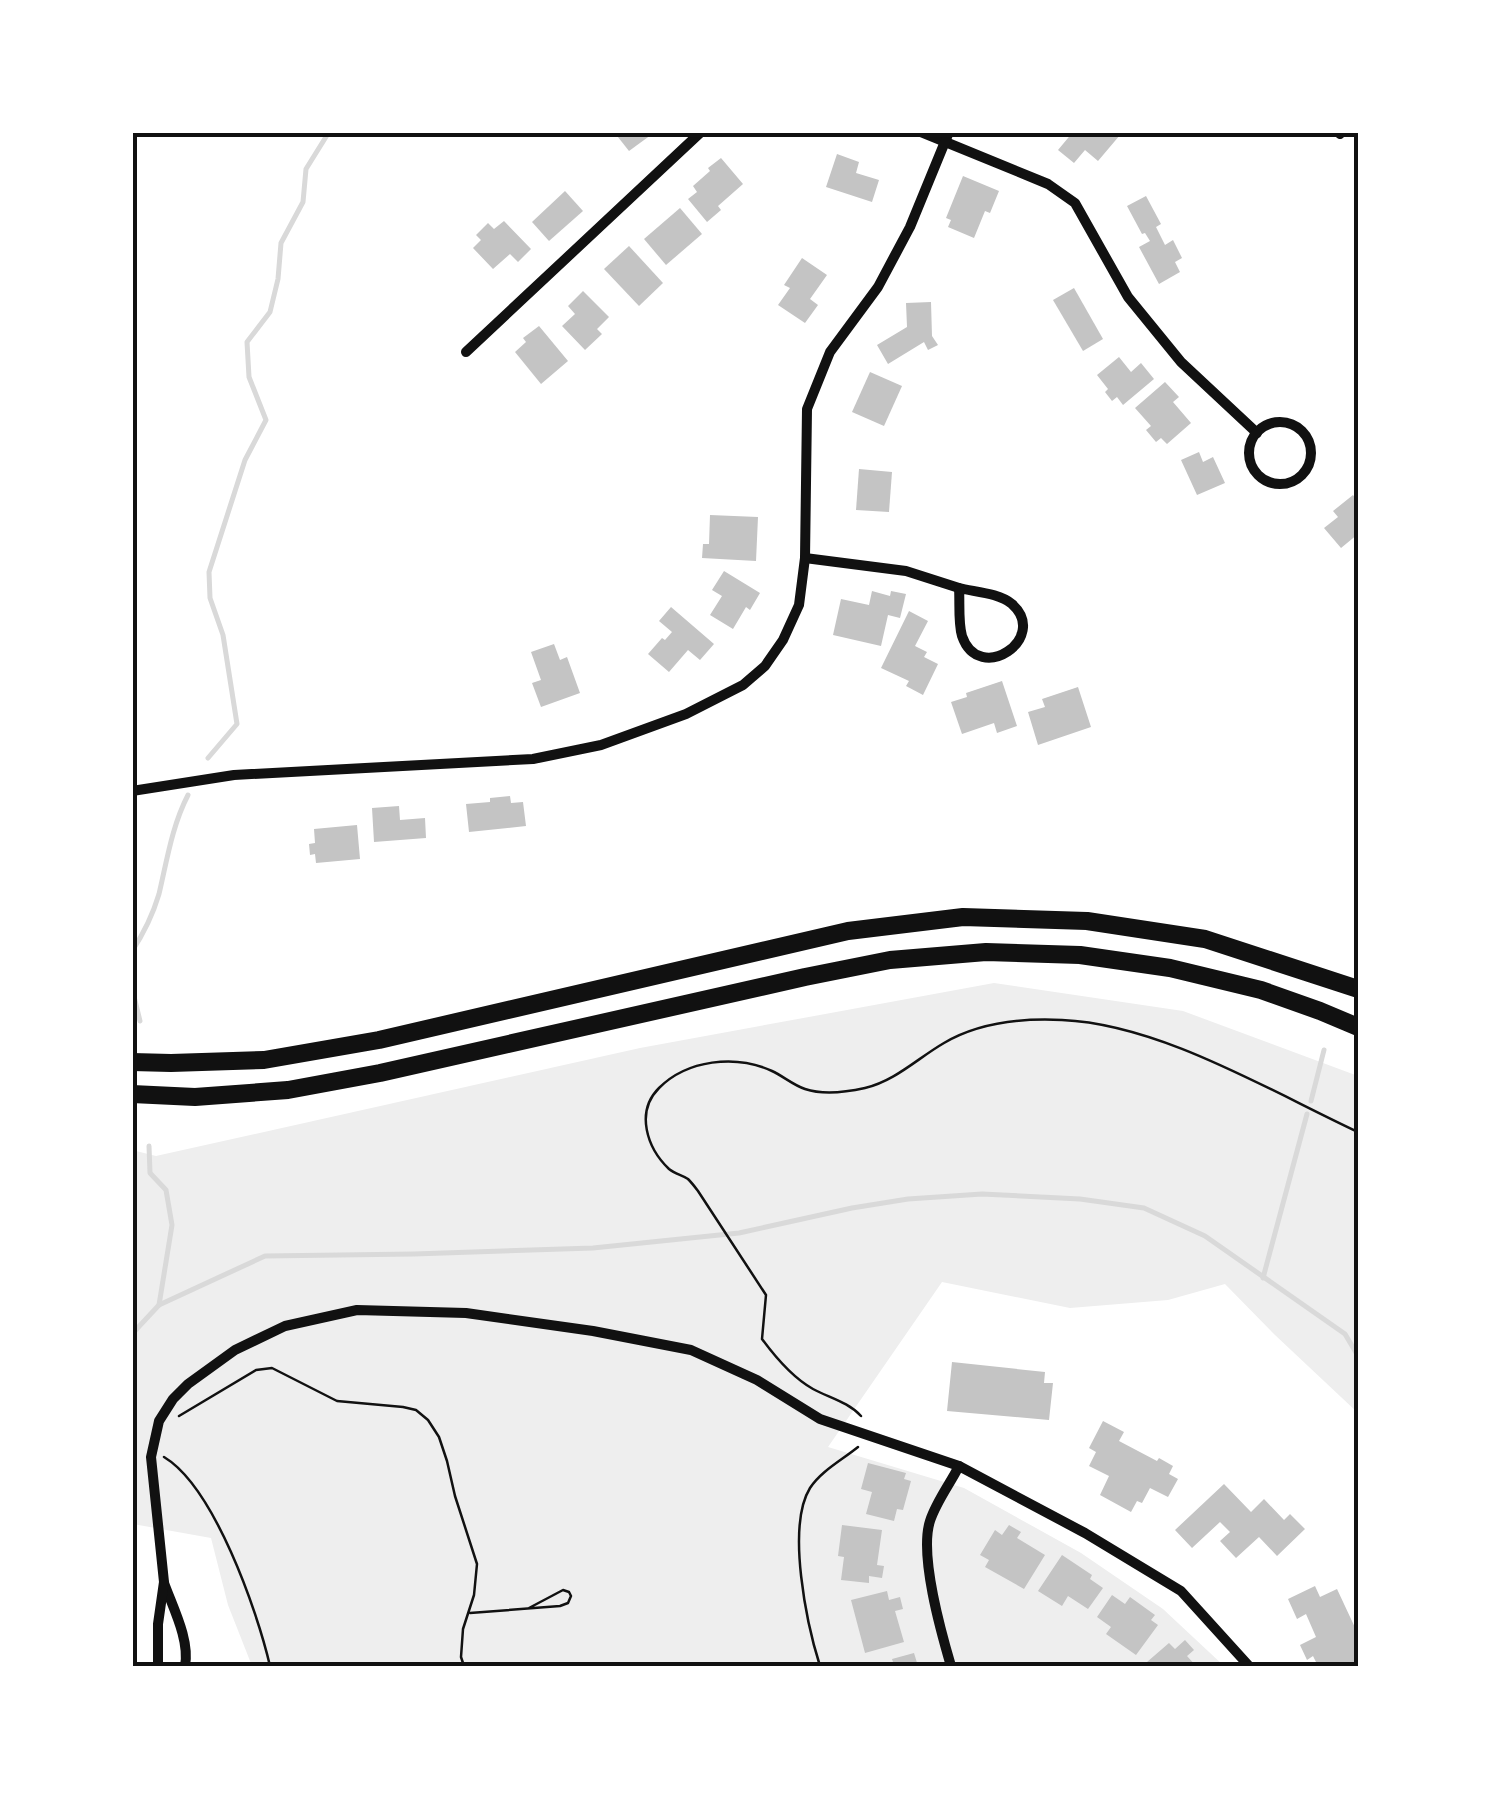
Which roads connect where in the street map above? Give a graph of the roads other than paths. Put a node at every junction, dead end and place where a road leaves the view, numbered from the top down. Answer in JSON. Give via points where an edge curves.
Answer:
{"nodes":[{"id":1,"x":701,"y":132,"type":"edge"},
{"id":2,"x":921,"y":132,"type":"edge"},
{"id":3,"x":947,"y":137,"type":"edge"},
{"id":4,"x":466,"y":352,"type":"dead end"},
{"id":5,"x":1256,"y":433,"type":"junction"},
{"id":6,"x":804,"y":558,"type":"junction"},
{"id":7,"x":959,"y":588,"type":"junction"},
{"id":8,"x":132,"y":790,"type":"edge"},
{"id":9,"x":1356,"y":987,"type":"edge"},
{"id":10,"x":1358,"y":1027,"type":"edge"},
{"id":11,"x":132,"y":1062,"type":"edge"},
{"id":12,"x":132,"y":1094,"type":"edge"},
{"id":13,"x":959,"y":1466,"type":"junction"},
{"id":14,"x":164,"y":1582,"type":"junction"},
{"id":15,"x":158,"y":1666,"type":"edge"},
{"id":16,"x":185,"y":1666,"type":"edge"},
{"id":17,"x":951,"y":1666,"type":"edge"},
{"id":18,"x":1249,"y":1666,"type":"edge"}],
"edges":[{"from":1,"to":4,"type":"street"},
{"from":2,"to":3,"type":"street"},
{"from":3,"to":5,"type":"street","via":[[1075,203],[1128,298],[1181,362]]},
{"from":3,"to":6,"type":"street","via":[[910,227],[878,287],[830,352],[808,409]]},
{"from":5,"to":5,"type":"street","via":[[1279,422],[1300,428],[1312,457],[1302,476],[1284,485],[1256,474],[1248,456]]},
{"from":6,"to":7,"type":"street","via":[[906,571]]},
{"from":6,"to":8,"type":"street","via":[[799,605],[765,666],[686,714],[601,746],[533,759],[234,775]]},
{"from":7,"to":7,"type":"street","via":[[1000,597],[1016,609],[1020,638],[1006,654],[986,657],[969,648],[960,630]]},
{"from":9,"to":11,"type":"main road","via":[[1205,939],[1087,922],[963,917],[848,931],[302,1054]]},
{"from":10,"to":12,"type":"main road","via":[[1262,990],[1170,968],[1080,955],[986,952],[804,976],[288,1090]]},
{"from":13,"to":14,"type":"street","via":[[820,1418],[691,1350],[466,1314],[357,1310],[285,1326],[235,1350],[188,1384],[158,1421],[151,1457]]},
{"from":13,"to":17,"type":"street","via":[[929,1522],[927,1553]]},
{"from":13,"to":18,"type":"street","via":[[1181,1591]]},
{"from":14,"to":15,"type":"street"},
{"from":14,"to":16,"type":"street"}]}
